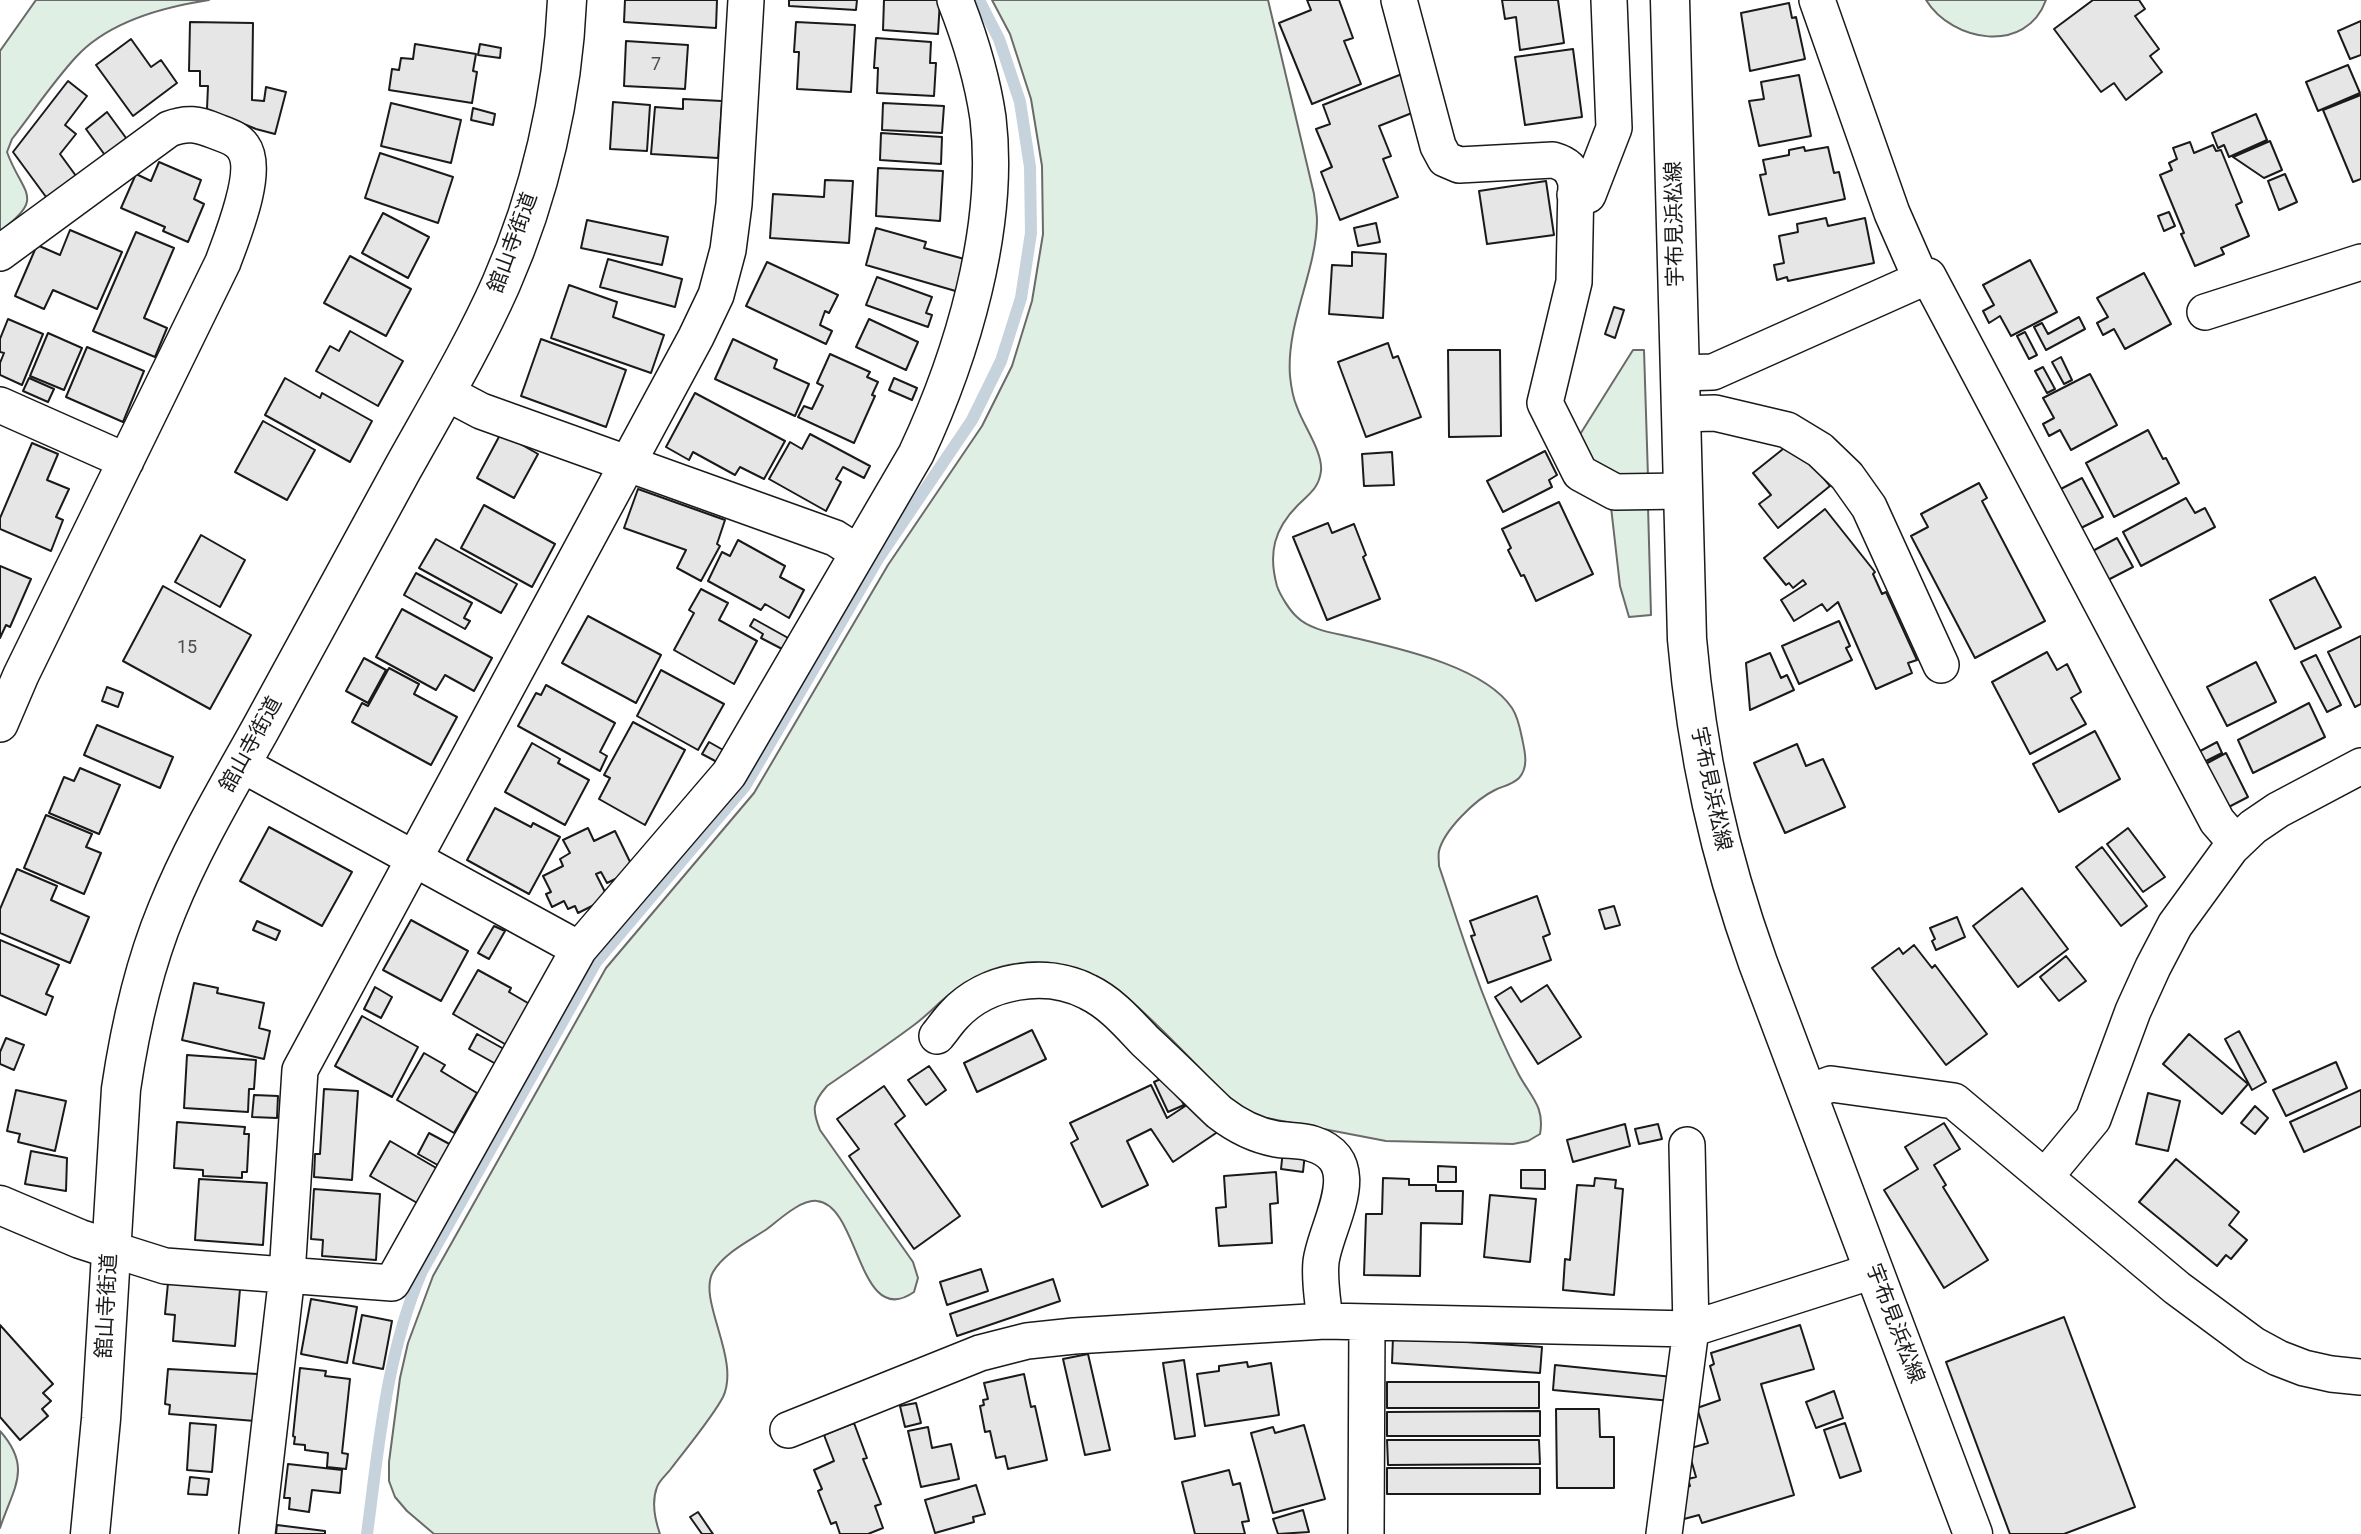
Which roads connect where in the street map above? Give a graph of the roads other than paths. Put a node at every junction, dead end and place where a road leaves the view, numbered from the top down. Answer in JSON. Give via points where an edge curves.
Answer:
{"nodes":[{"id":1,"x":567,"y":0,"type":"edge"},
{"id":2,"x":746,"y":0,"type":"edge"},
{"id":3,"x":955,"y":0,"type":"edge"},
{"id":4,"x":1399,"y":0,"type":"edge"},
{"id":5,"x":1609,"y":0,"type":"edge"},
{"id":6,"x":1670,"y":0,"type":"edge"},
{"id":7,"x":1817,"y":0,"type":"edge"},
{"id":8,"x":1576,"y":195,"type":"junction"},
{"id":9,"x":0,"y":253,"type":"edge"},
{"id":10,"x":2361,"y":262,"type":"edge"},
{"id":11,"x":1921,"y":279,"type":"junction"},
{"id":12,"x":2205,"y":312,"type":"dead end"},
{"id":13,"x":1680,"y":373,"type":"junction"},
{"id":14,"x":445,"y":392,"type":"junction"},
{"id":15,"x":0,"y":405,"type":"edge"},
{"id":16,"x":1681,"y":414,"type":"junction"},
{"id":17,"x":126,"y":461,"type":"junction"},
{"id":18,"x":628,"y":464,"type":"junction"},
{"id":19,"x":1683,"y":491,"type":"junction"},
{"id":20,"x":857,"y":552,"type":"junction"},
{"id":21,"x":1941,"y":665,"type":"dead end"},
{"id":22,"x":10,"y":671,"type":"edge"},
{"id":23,"x":0,"y":724,"type":"edge"},
{"id":24,"x":241,"y":764,"type":"junction"},
{"id":25,"x":2361,"y":766,"type":"edge"},
{"id":26,"x":2236,"y":843,"type":"junction"},
{"id":27,"x":414,"y":859,"type":"junction"},
{"id":28,"x":579,"y":949,"type":"junction"},
{"id":29,"x":937,"y":1036,"type":"dead end"},
{"id":30,"x":1807,"y":1093,"type":"junction"},
{"id":31,"x":1687,"y":1145,"type":"dead end"},
{"id":32,"x":2045,"y":1177,"type":"junction"},
{"id":33,"x":0,"y":1205,"type":"edge"},
{"id":34,"x":111,"y":1249,"type":"junction"},
{"id":35,"x":1873,"y":1271,"type":"junction"},
{"id":36,"x":287,"y":1275,"type":"junction"},
{"id":37,"x":1325,"y":1321,"type":"junction"},
{"id":38,"x":1367,"y":1322,"type":"junction"},
{"id":39,"x":1691,"y":1329,"type":"junction"},
{"id":40,"x":2361,"y":1377,"type":"edge"},
{"id":41,"x":788,"y":1430,"type":"dead end"},
{"id":42,"x":90,"y":1534,"type":"edge"},
{"id":43,"x":257,"y":1534,"type":"edge"},
{"id":44,"x":1366,"y":1534,"type":"edge"},
{"id":45,"x":1664,"y":1534,"type":"edge"},
{"id":46,"x":1973,"y":1534,"type":"edge"}],
"edges":[{"from":1,"to":14,"type":"main road","name":"舘山寺街道","via":[[555,103],[533,194],[502,283]]},
{"from":2,"to":18,"type":"street","via":[[728,250],[716,295]]},
{"from":3,"to":20,"type":"street","via":[[980,74],[988,119],[988,209],[962,337],[934,416]]},
{"from":4,"to":8,"type":"street","via":[[1445,159],[1459,165],[1564,163],[1572,171]]},
{"from":5,"to":8,"type":"street","via":[[1614,128],[1588,195]]},
{"from":6,"to":13,"type":"main road","name":"宇布見浜松線"},
{"from":7,"to":11,"type":"street","via":[[1892,213]]},
{"from":8,"to":19,"type":"street","via":[[1574,282],[1545,403],[1580,472],[1615,492]]},
{"from":9,"to":17,"type":"street","via":[[169,129],[198,124],[243,146],[248,173],[232,238]]},
{"from":10,"to":12,"type":"street"},
{"from":11,"to":13,"type":"street","via":[[1713,372]]},
{"from":11,"to":26,"type":"street","via":[[1928,276],[2217,821]]},
{"from":13,"to":16,"type":"main road","name":"宇布見浜松線"},
{"from":14,"to":18,"type":"street","via":[[481,411]]},
{"from":14,"to":24,"type":"main road","name":"舘山寺街道"},
{"from":15,"to":17,"type":"street"},
{"from":16,"to":19,"type":"main road","name":"宇布見浜松線"},
{"from":16,"to":21,"type":"street","via":[[1715,413],[1787,430],[1819,450],[1847,476],[1869,507]]},
{"from":17,"to":22,"type":"street"},
{"from":18,"to":20,"type":"street","via":[[835,538]]},
{"from":18,"to":27,"type":"street"},
{"from":19,"to":30,"type":"main road","name":"宇布見浜松線","via":[[1687,639],[1710,804],[1739,911]]},
{"from":20,"to":28,"type":"street","via":[[729,774]]},
{"from":22,"to":23,"type":"street"},
{"from":24,"to":27,"type":"street"},
{"from":24,"to":34,"type":"main road","name":"舘山寺街道","via":[[166,911],[138,999],[121,1089]]},
{"from":25,"to":26,"type":"street","via":[[2278,810]]},
{"from":26,"to":32,"type":"street","via":[[2202,885],[2152,967],[2093,1119]]},
{"from":27,"to":28,"type":"street"},
{"from":27,"to":36,"type":"street","via":[[300,1070]]},
{"from":28,"to":36,"type":"street","via":[[392,1283]]},
{"from":29,"to":37,"type":"street","via":[[977,996],[1004,985],[1060,982],[1087,991],[1111,1007],[1236,1125],[1254,1134],[1326,1150],[1336,1161],[1343,1188],[1321,1260]]},
{"from":30,"to":32,"type":"street","via":[[1831,1084],[1954,1101]]},
{"from":30,"to":35,"type":"main road","name":"宇布見浜松線"},
{"from":31,"to":39,"type":"street"},
{"from":32,"to":40,"type":"street","via":[[2254,1345],[2304,1367]]},
{"from":33,"to":34,"type":"main road"},
{"from":34,"to":36,"type":"street","via":[[165,1266]]},
{"from":34,"to":42,"type":"main road","name":"舘山寺街道"},
{"from":35,"to":39,"type":"street"},
{"from":35,"to":46,"type":"main road","name":"宇布見浜松線"},
{"from":36,"to":43,"type":"street"},
{"from":37,"to":38,"type":"street"},
{"from":37,"to":41,"type":"street","via":[[1027,1341],[980,1353]]},
{"from":38,"to":39,"type":"street"},
{"from":38,"to":44,"type":"street"},
{"from":39,"to":45,"type":"street"}]}
